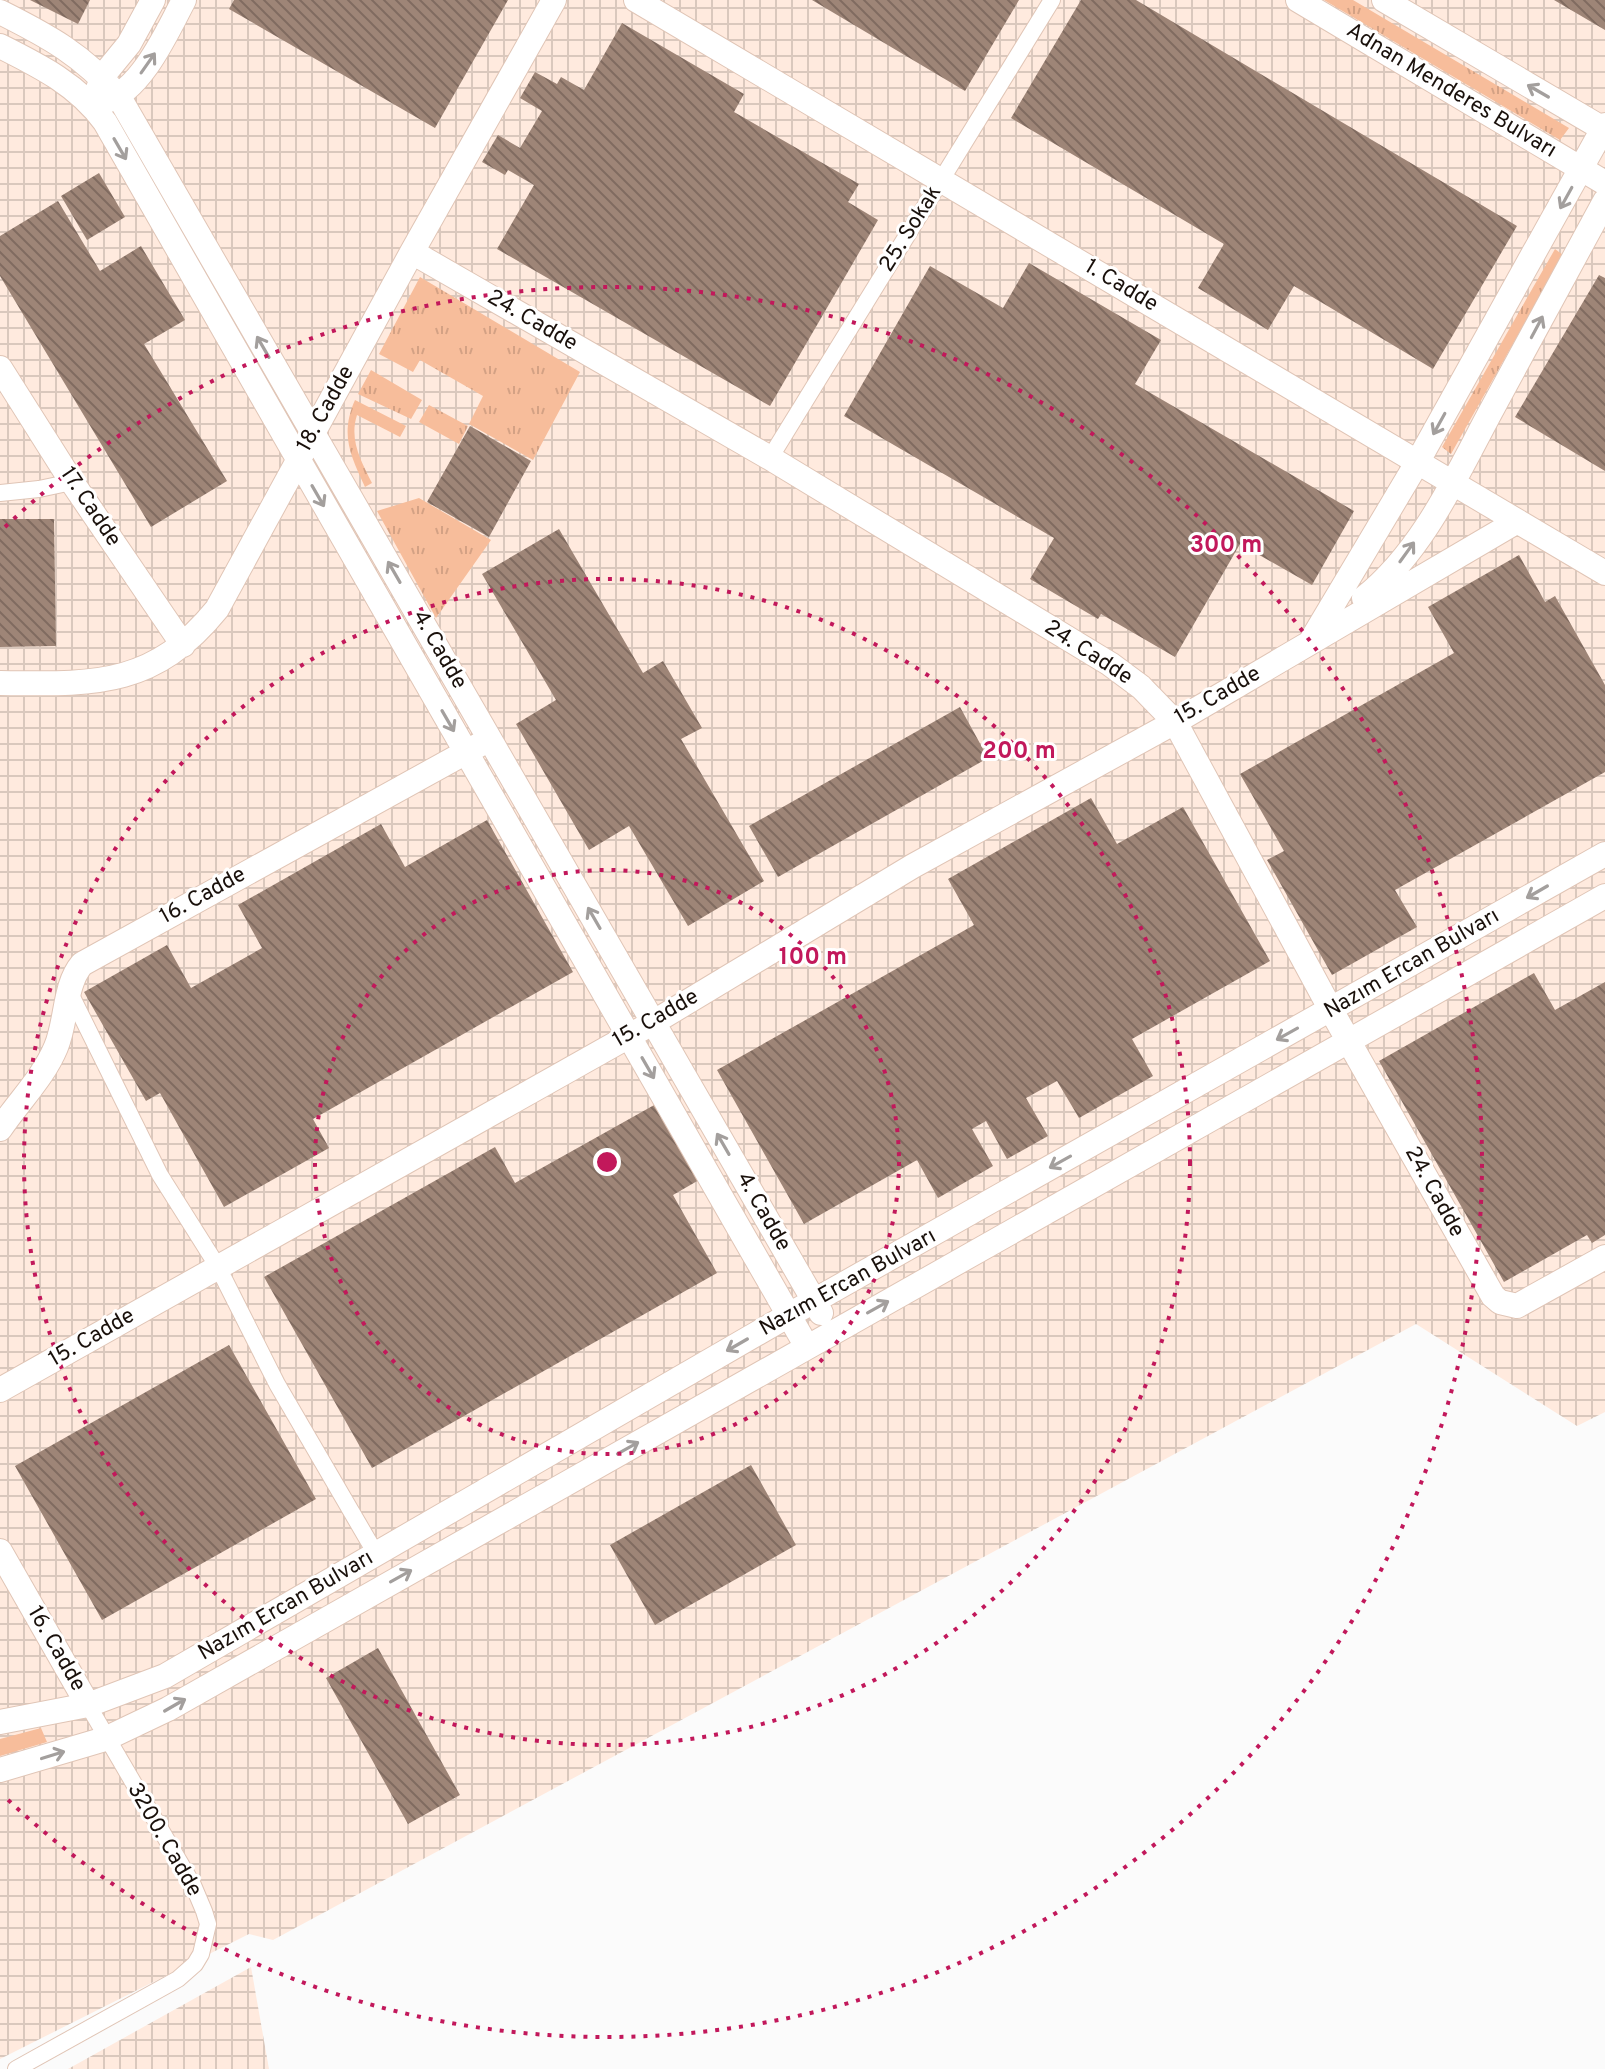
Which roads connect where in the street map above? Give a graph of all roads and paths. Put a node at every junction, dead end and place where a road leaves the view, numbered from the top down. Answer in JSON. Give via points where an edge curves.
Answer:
{"nodes":[{"id":1,"x":153,"y":0,"type":"edge"},
{"id":2,"x":184,"y":0,"type":"edge"},
{"id":3,"x":554,"y":0,"type":"edge"},
{"id":4,"x":636,"y":0,"type":"edge"},
{"id":5,"x":1052,"y":0,"type":"edge"},
{"id":6,"x":1298,"y":0,"type":"edge"},
{"id":7,"x":1384,"y":0,"type":"edge"},
{"id":8,"x":0,"y":12,"type":"edge"},
{"id":9,"x":0,"y":46,"type":"edge"},
{"id":10,"x":102,"y":77,"type":"junction"},
{"id":11,"x":119,"y":97,"type":"junction"},
{"id":12,"x":93,"y":105,"type":"junction"},
{"id":13,"x":1604,"y":128,"type":"edge"},
{"id":14,"x":1582,"y":169,"type":"junction"},
{"id":15,"x":942,"y":179,"type":"junction"},
{"id":16,"x":1605,"y":183,"type":"edge"},
{"id":17,"x":1605,"y":201,"type":"edge"},
{"id":18,"x":412,"y":252,"type":"junction"},
{"id":19,"x":0,"y":368,"type":"edge"},
{"id":20,"x":312,"y":434,"type":"junction"},
{"id":21,"x":770,"y":458,"type":"junction"},
{"id":22,"x":297,"y":461,"type":"junction"},
{"id":23,"x":1417,"y":463,"type":"junction"},
{"id":24,"x":72,"y":482,"type":"junction"},
{"id":25,"x":1452,"y":483,"type":"junction"},
{"id":26,"x":0,"y":493,"type":"edge"},
{"id":27,"x":1516,"y":522,"type":"junction"},
{"id":28,"x":1605,"y":573,"type":"edge"},
{"id":29,"x":1310,"y":643,"type":"junction"},
{"id":30,"x":183,"y":645,"type":"junction"},
{"id":31,"x":0,"y":683,"type":"edge"},
{"id":32,"x":1175,"y":722,"type":"junction"},
{"id":33,"x":491,"y":738,"type":"junction"},
{"id":34,"x":465,"y":752,"type":"junction"},
{"id":35,"x":1605,"y":854,"type":"edge"},
{"id":36,"x":1605,"y":896,"type":"edge"},
{"id":37,"x":70,"y":993,"type":"junction"},
{"id":38,"x":1331,"y":1010,"type":"junction"},
{"id":39,"x":654,"y":1022,"type":"junction"},
{"id":40,"x":629,"y":1035,"type":"junction"},
{"id":41,"x":1350,"y":1042,"type":"junction"},
{"id":42,"x":0,"y":1129,"type":"edge"},
{"id":43,"x":1605,"y":1257,"type":"edge"},
{"id":44,"x":218,"y":1267,"type":"junction"},
{"id":45,"x":814,"y":1301,"type":"junction"},
{"id":46,"x":789,"y":1315,"type":"junction"},
{"id":47,"x":833,"y":1332,"type":"junction"},
{"id":48,"x":807,"y":1347,"type":"junction"},
{"id":49,"x":0,"y":1390,"type":"edge"},
{"id":50,"x":0,"y":1551,"type":"edge"},
{"id":51,"x":376,"y":1554,"type":"junction"},
{"id":52,"x":88,"y":1705,"type":"junction"},
{"id":53,"x":0,"y":1722,"type":"edge"},
{"id":54,"x":105,"y":1739,"type":"junction"},
{"id":55,"x":0,"y":1770,"type":"edge"},
{"id":56,"x":16,"y":2069,"type":"edge"}],
"edges":[{"from":1,"to":10,"type":"street","via":[[129,44]]},
{"from":11,"to":2,"type":"street","one_way":true,"via":[[154,55]]},
{"from":3,"to":18,"type":"street","name":"18. Cadde"},
{"from":4,"to":15,"type":"street","name":"1. Cadde"},
{"from":5,"to":15,"type":"street","name":"25. Sokak"},
{"from":6,"to":14,"type":"street","name":"Adnan Menderes Bulvarı"},
{"from":13,"to":7,"type":"street","name":"Adnan Menderes Bulvarı","one_way":true},
{"from":8,"to":10,"type":"street","name":"4. Cadde","via":[[65,47]]},
{"from":9,"to":12,"type":"street","name":"4. Cadde","via":[[58,77]]},
{"from":10,"to":11,"type":"street","name":"4. Cadde"},
{"from":10,"to":12,"type":"street"},
{"from":11,"to":12,"type":"street"},
{"from":20,"to":11,"type":"street","name":"4. Cadde","one_way":true},
{"from":12,"to":22,"type":"street","name":"4. Cadde","one_way":true},
{"from":13,"to":14,"type":"street","name":"15. Cadde"},
{"from":14,"to":16,"type":"street","name":"Adnan Menderes Bulvarı"},
{"from":14,"to":23,"type":"street","name":"15. Cadde","one_way":true},
{"from":15,"to":21,"type":"street","name":"25. Sokak"},
{"from":15,"to":23,"type":"street","name":"1. Cadde"},
{"from":25,"to":17,"type":"street","name":"15. Cadde","one_way":true},
{"from":18,"to":20,"type":"street","name":"18. Cadde"},
{"from":18,"to":21,"type":"street","name":"24. Cadde"},
{"from":19,"to":24,"type":"street","name":"17. Cadde"},
{"from":20,"to":22,"type":"street","name":"18. Cadde"},
{"from":33,"to":20,"type":"street","name":"4. Cadde","one_way":true},
{"from":21,"to":32,"type":"street","name":"24. Cadde","via":[[1110,664]]},
{"from":22,"to":30,"type":"street","name":"18. Cadde","via":[[217,609]]},
{"from":22,"to":34,"type":"street","name":"4. Cadde","one_way":true},
{"from":23,"to":25,"type":"street","name":"1. Cadde"},
{"from":23,"to":29,"type":"street","name":"15. Cadde"},
{"from":24,"to":26,"type":"street"},
{"from":24,"to":30,"type":"street","name":"17. Cadde"},
{"from":25,"to":27,"type":"street","name":"1. Cadde"},
{"from":29,"to":25,"type":"street","name":"15. Cadde","one_way":true,"via":[[1388,577]]},
{"from":27,"to":28,"type":"street","name":"1. Cadde"},
{"from":27,"to":29,"type":"street","name":"15. Cadde"},
{"from":29,"to":32,"type":"street","name":"15. Cadde"},
{"from":30,"to":31,"type":"street","name":"18. Cadde","via":[[157,662],[97,682]]},
{"from":32,"to":38,"type":"street","name":"24. Cadde"},
{"from":32,"to":39,"type":"street","name":"15. Cadde","via":[[913,866]]},
{"from":33,"to":34,"type":"street","name":"16. Cadde"},
{"from":39,"to":33,"type":"street","name":"4. Cadde","one_way":true},
{"from":34,"to":37,"type":"street","name":"16. Cadde","via":[[89,958],[77,970]]},
{"from":34,"to":40,"type":"street","name":"4. Cadde"},
{"from":35,"to":38,"type":"street","name":"Nazım Ercan Bulvarı","one_way":true},
{"from":36,"to":41,"type":"street","name":"Nazım Ercan Bulvarı"},
{"from":37,"to":42,"type":"street","name":"16. Cadde","via":[[49,1063]]},
{"from":37,"to":44,"type":"street","via":[[160,1175]]},
{"from":38,"to":41,"type":"street","name":"24. Cadde"},
{"from":38,"to":45,"type":"street","name":"Nazım Ercan Bulvarı","one_way":true},
{"from":39,"to":40,"type":"street","name":"15. Cadde"},
{"from":45,"to":39,"type":"street","name":"4. Cadde","one_way":true},
{"from":40,"to":44,"type":"street","name":"15. Cadde"},
{"from":40,"to":46,"type":"street","name":"4. Cadde","one_way":true},
{"from":41,"to":43,"type":"street","name":"24. Cadde","via":[[1500,1302],[1517,1306]]},
{"from":47,"to":41,"type":"street","name":"Nazım Ercan Bulvarı","one_way":true},
{"from":44,"to":49,"type":"street","name":"15. Cadde"},
{"from":44,"to":51,"type":"street","via":[[277,1384]]},
{"from":45,"to":46,"type":"street","name":"Nazım Ercan Bulvarı"},
{"from":45,"to":47,"type":"street","name":"4. Cadde"},
{"from":46,"to":48,"type":"street","name":"4. Cadde"},
{"from":46,"to":51,"type":"street","name":"Nazım Ercan Bulvarı","one_way":true},
{"from":47,"to":48,"type":"street","name":"Nazım Ercan Bulvarı"},
{"from":54,"to":48,"type":"street","name":"Nazım Ercan Bulvarı","one_way":true,"via":[[168,1709]]},
{"from":50,"to":52,"type":"street","name":"16. Cadde"},
{"from":51,"to":52,"type":"street","name":"Nazım Ercan Bulvarı","via":[[165,1676]]},
{"from":52,"to":53,"type":"street","name":"Nazım Ercan Bulvarı"},
{"from":52,"to":54,"type":"street","name":"3200. Cadde"},
{"from":55,"to":54,"type":"street","name":"Nazım Ercan Bulvarı","one_way":true},
{"from":54,"to":56,"type":"street","name":"3200. Cadde","via":[[193,1885],[208,1924],[206,1941],[195,1964],[178,1979]]}]}
